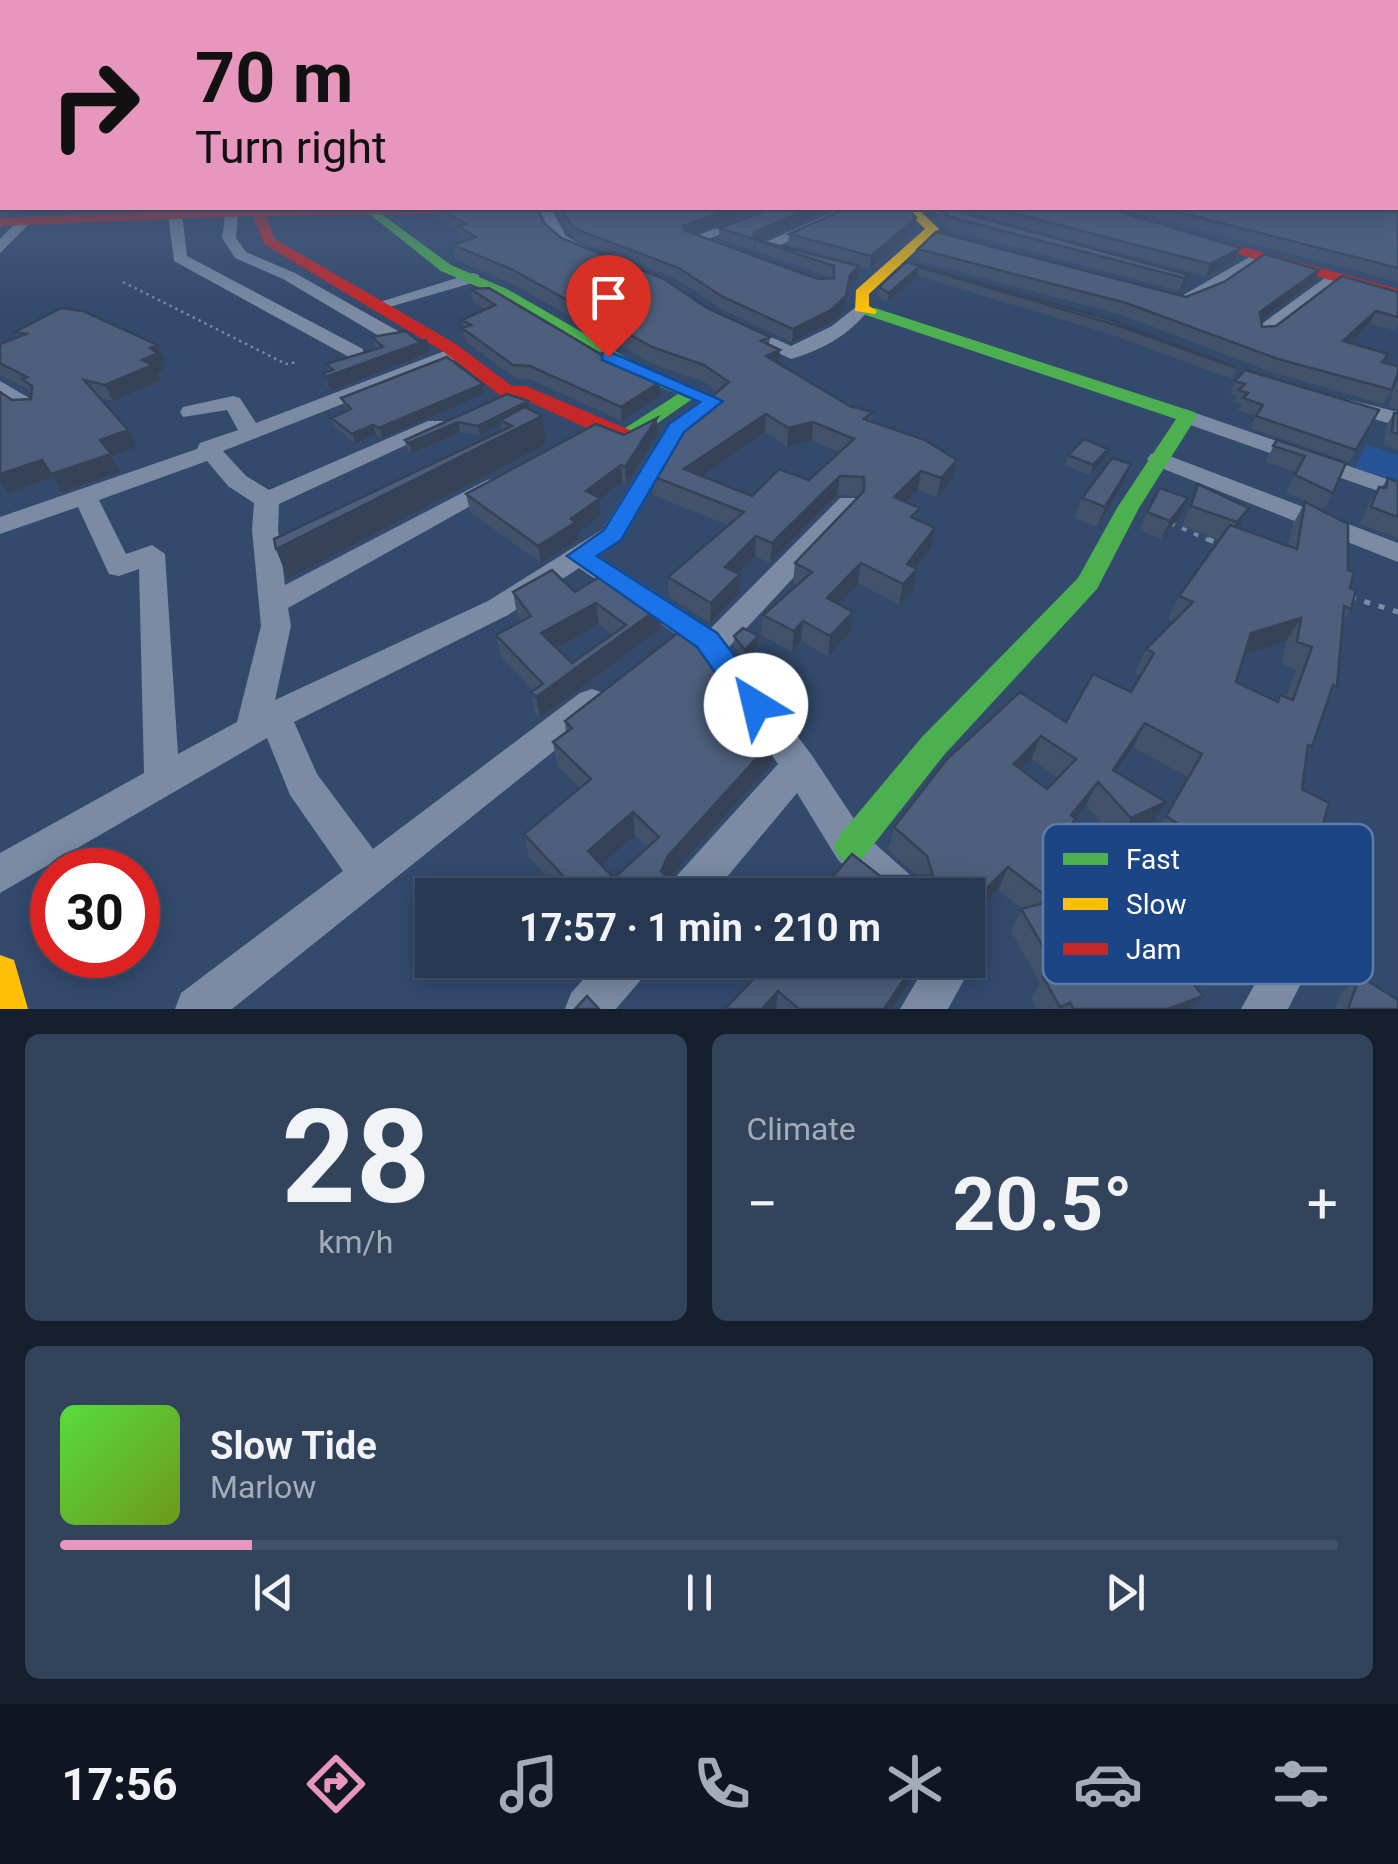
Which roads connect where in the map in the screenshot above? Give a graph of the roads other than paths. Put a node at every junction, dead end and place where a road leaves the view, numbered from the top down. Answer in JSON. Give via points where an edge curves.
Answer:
{"nodes":[{"id":1,"x":130,"y":216,"type":"edge"},
{"id":2,"x":174,"y":216,"type":"edge"},
{"id":3,"x":232,"y":216,"type":"edge"},
{"id":4,"x":260,"y":216,"type":"edge"},
{"id":5,"x":376,"y":216,"type":"edge"},
{"id":6,"x":549,"y":216,"type":"edge"},
{"id":7,"x":760,"y":216,"type":"edge"},
{"id":8,"x":833,"y":216,"type":"edge"},
{"id":9,"x":919,"y":216,"type":"edge"},
{"id":10,"x":961,"y":216,"type":"edge"},
{"id":11,"x":25,"y":221,"type":"junction"},
{"id":12,"x":982,"y":221,"type":"edge"},
{"id":13,"x":0,"y":222,"type":"edge"},
{"id":14,"x":714,"y":232,"type":"junction"},
{"id":15,"x":1173,"y":232,"type":"edge"},
{"id":16,"x":763,"y":246,"type":"junction"},
{"id":17,"x":0,"y":248,"type":"edge"},
{"id":18,"x":731,"y":252,"type":"edge"},
{"id":19,"x":798,"y":256,"type":"edge"},
{"id":20,"x":1260,"y":256,"type":"junction"},
{"id":21,"x":600,"y":257,"type":"edge"},
{"id":22,"x":750,"y":258,"type":"edge"},
{"id":23,"x":898,"y":261,"type":"junction"},
{"id":24,"x":927,"y":270,"type":"edge"},
{"id":25,"x":787,"y":271,"type":"edge"},
{"id":26,"x":473,"y":278,"type":"junction"},
{"id":27,"x":1335,"y":278,"type":"junction"},
{"id":28,"x":1193,"y":282,"type":"edge"},
{"id":29,"x":1212,"y":287,"type":"junction"},
{"id":30,"x":1398,"y":294,"type":"edge"},
{"id":31,"x":1164,"y":296,"type":"edge"},
{"id":32,"x":380,"y":305,"type":"junction"},
{"id":33,"x":861,"y":308,"type":"junction"},
{"id":34,"x":715,"y":317,"type":"edge"},
{"id":35,"x":423,"y":332,"type":"junction"},
{"id":36,"x":1262,"y":332,"type":"edge"},
{"id":37,"x":398,"y":339,"type":"junction"},
{"id":38,"x":378,"y":345,"type":"edge"},
{"id":39,"x":356,"y":353,"type":"edge"},
{"id":40,"x":455,"y":353,"type":"junction"},
{"id":41,"x":0,"y":388,"type":"edge"},
{"id":42,"x":519,"y":390,"type":"junction"},
{"id":43,"x":692,"y":393,"type":"junction"},
{"id":44,"x":1322,"y":398,"type":"edge"},
{"id":45,"x":30,"y":408,"type":"edge"},
{"id":46,"x":559,"y":409,"type":"junction"},
{"id":47,"x":191,"y":412,"type":"dead end"},
{"id":48,"x":1186,"y":416,"type":"junction"},
{"id":49,"x":1397,"y":418,"type":"edge"},
{"id":50,"x":525,"y":426,"type":"edge"},
{"id":51,"x":602,"y":428,"type":"junction"},
{"id":52,"x":252,"y":433,"type":"junction"},
{"id":53,"x":567,"y":446,"type":"edge"},
{"id":54,"x":210,"y":452,"type":"junction"},
{"id":55,"x":1158,"y":458,"type":"junction"},
{"id":56,"x":515,"y":474,"type":"edge"},
{"id":57,"x":1398,"y":491,"type":"edge"},
{"id":58,"x":85,"y":496,"type":"junction"},
{"id":59,"x":268,"y":500,"type":"junction"},
{"id":60,"x":849,"y":504,"type":"edge"},
{"id":61,"x":0,"y":526,"type":"edge"},
{"id":62,"x":1398,"y":553,"type":"edge"},
{"id":63,"x":580,"y":556,"type":"junction"},
{"id":64,"x":271,"y":605,"type":"junction"},
{"id":65,"x":701,"y":636,"type":"junction"},
{"id":66,"x":659,"y":651,"type":"edge"},
{"id":67,"x":613,"y":686,"type":"edge"},
{"id":68,"x":263,"y":724,"type":"junction"},
{"id":69,"x":799,"y":765,"type":"junction"},
{"id":70,"x":162,"y":782,"type":"junction"},
{"id":71,"x":851,"y":847,"type":"junction"},
{"id":72,"x":0,"y":874,"type":"edge"},
{"id":73,"x":369,"y":875,"type":"junction"},
{"id":74,"x":701,"y":878,"type":"edge"},
{"id":75,"x":885,"y":878,"type":"edge"},
{"id":76,"x":0,"y":974,"type":"edge"},
{"id":77,"x":614,"y":978,"type":"edge"},
{"id":78,"x":942,"y":978,"type":"edge"},
{"id":79,"x":1278,"y":984,"type":"edge"},
{"id":80,"x":8,"y":1009,"type":"edge"},
{"id":81,"x":198,"y":1009,"type":"edge"},
{"id":82,"x":587,"y":1009,"type":"edge"},
{"id":83,"x":922,"y":1009,"type":"edge"},
{"id":84,"x":1263,"y":1009,"type":"edge"}],
"edges":[{"from":1,"to":11,"type":"street"},
{"from":2,"to":39,"type":"street","via":[[179,258]]},
{"from":3,"to":37,"type":"street","via":[[229,238],[240,255]]},
{"from":4,"to":32,"type":"street","via":[[270,241]]},
{"from":5,"to":26,"type":"street","via":[[446,268]]},
{"from":6,"to":21,"type":"street","via":[[560,239]]},
{"from":7,"to":14,"type":"street"},
{"from":8,"to":16,"type":"street"},
{"from":9,"to":23,"type":"street","via":[[937,236]]},
{"from":10,"to":12,"type":"street"},
{"from":11,"to":13,"type":"street"},
{"from":11,"to":17,"type":"street"},
{"from":14,"to":16,"type":"street"},
{"from":14,"to":18,"type":"street","via":[[694,239]]},
{"from":15,"to":20,"type":"street"},
{"from":16,"to":19,"type":"street"},
{"from":20,"to":27,"type":"street"},
{"from":20,"to":29,"type":"street"},
{"from":22,"to":25,"type":"street"},
{"from":23,"to":24,"type":"street"},
{"from":23,"to":33,"type":"street","via":[[864,274]]},
{"from":26,"to":32,"type":"street"},
{"from":26,"to":43,"type":"street","via":[[640,374]]},
{"from":27,"to":30,"type":"street"},
{"from":27,"to":36,"type":"street"},
{"from":28,"to":29,"type":"street"},
{"from":29,"to":31,"type":"street","via":[[1182,301]]},
{"from":32,"to":35,"type":"street"},
{"from":33,"to":34,"type":"street","via":[[832,335],[790,353]]},
{"from":33,"to":48,"type":"street"},
{"from":35,"to":37,"type":"street"},
{"from":35,"to":40,"type":"street"},
{"from":37,"to":38,"type":"street"},
{"from":40,"to":42,"type":"street","via":[[508,392]]},
{"from":40,"to":52,"type":"street"},
{"from":41,"to":45,"type":"street"},
{"from":42,"to":46,"type":"street"},
{"from":42,"to":59,"type":"street"},
{"from":43,"to":51,"type":"street","via":[[624,438]]},
{"from":43,"to":63,"type":"street","via":[[714,401],[676,429],[612,535]]},
{"from":44,"to":49,"type":"street"},
{"from":46,"to":50,"type":"street"},
{"from":46,"to":51,"type":"street"},
{"from":47,"to":52,"type":"street","via":[[233,402]]},
{"from":48,"to":55,"type":"street"},
{"from":48,"to":57,"type":"street"},
{"from":51,"to":53,"type":"street"},
{"from":52,"to":54,"type":"street"},
{"from":54,"to":58,"type":"street"},
{"from":54,"to":59,"type":"street","via":[[237,481]]},
{"from":55,"to":62,"type":"street"},
{"from":55,"to":71,"type":"street","via":[[1088,583],[933,746]]},
{"from":56,"to":64,"type":"street"},
{"from":58,"to":61,"type":"street"},
{"from":58,"to":70,"type":"street","via":[[120,567],[152,554]]},
{"from":59,"to":64,"type":"street","via":[[277,552]]},
{"from":60,"to":65,"type":"street"},
{"from":63,"to":65,"type":"street"},
{"from":63,"to":68,"type":"street","via":[[498,608]]},
{"from":64,"to":68,"type":"street","via":[[276,626]]},
{"from":65,"to":66,"type":"street"},
{"from":65,"to":69,"type":"street"},
{"from":67,"to":73,"type":"street"},
{"from":68,"to":70,"type":"street"},
{"from":68,"to":73,"type":"street"},
{"from":69,"to":71,"type":"street"},
{"from":69,"to":74,"type":"street"},
{"from":70,"to":72,"type":"street"},
{"from":71,"to":75,"type":"street"},
{"from":73,"to":81,"type":"street"},
{"from":76,"to":80,"type":"street"},
{"from":77,"to":82,"type":"street"},
{"from":78,"to":83,"type":"street"},
{"from":79,"to":84,"type":"street"}]}
